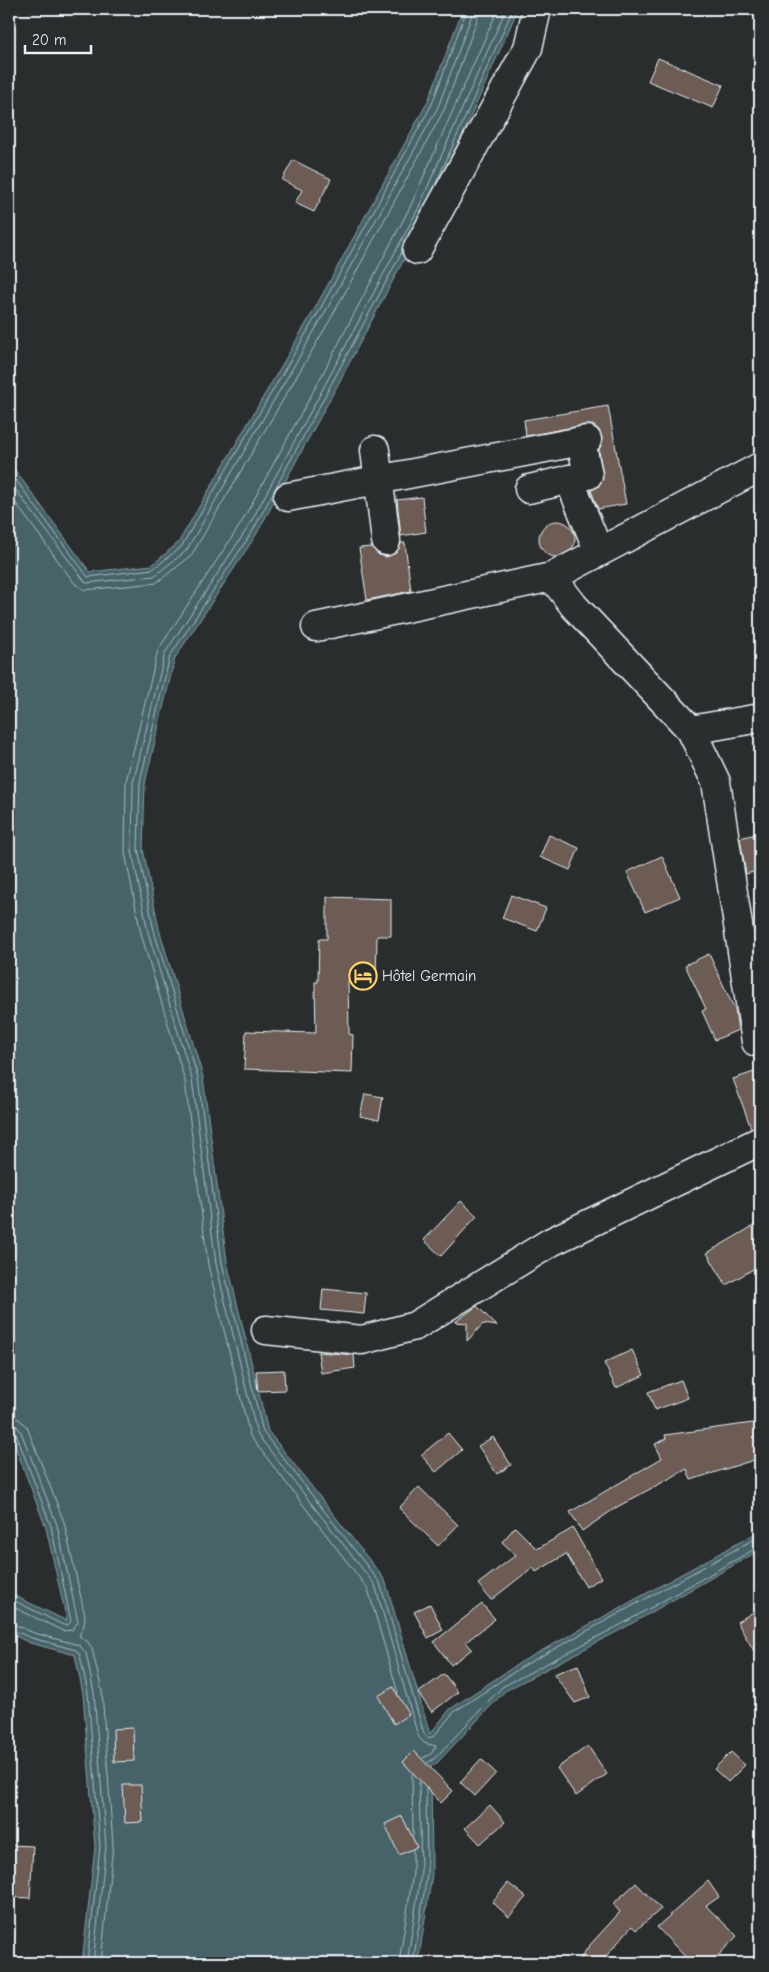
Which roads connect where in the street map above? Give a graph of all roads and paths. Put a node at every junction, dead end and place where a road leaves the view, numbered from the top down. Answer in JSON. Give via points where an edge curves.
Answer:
{"nodes":[{"id":1,"x":537,"y":9,"type":"edge"},
{"id":2,"x":417,"y":250,"type":"dead end"},
{"id":3,"x":375,"y":450,"type":"dead end"},
{"id":4,"x":760,"y":467,"type":"edge"},
{"id":5,"x":569,"y":479,"type":"junction"},
{"id":6,"x":379,"y":480,"type":"junction"},
{"id":7,"x":529,"y":489,"type":"dead end"},
{"id":8,"x":288,"y":497,"type":"dead end"},
{"id":9,"x":388,"y":525,"type":"dead end"},
{"id":10,"x":599,"y":552,"type":"junction"},
{"id":11,"x":552,"y":577,"type":"junction"},
{"id":12,"x":316,"y":627,"type":"dead end"},
{"id":13,"x":760,"y":718,"type":"edge"},
{"id":14,"x":691,"y":730,"type":"junction"},
{"id":15,"x":756,"y":1042,"type":"dead end"},
{"id":16,"x":760,"y":1142,"type":"edge"},
{"id":17,"x":266,"y":1330,"type":"dead end"}],
"edges":[{"from":1,"to":2,"type":"street","via":[[528,48]]},
{"from":3,"to":6,"type":"street"},
{"from":4,"to":10,"type":"street"},
{"from":5,"to":6,"type":"street","via":[[588,474],[584,441]]},
{"from":5,"to":7,"type":"street"},
{"from":5,"to":10,"type":"street"},
{"from":6,"to":8,"type":"street"},
{"from":6,"to":9,"type":"street"},
{"from":10,"to":11,"type":"street"},
{"from":11,"to":12,"type":"street"},
{"from":11,"to":14,"type":"street","via":[[574,606]]},
{"from":13,"to":14,"type":"street"},
{"from":14,"to":15,"type":"street","via":[[716,782]]},
{"from":16,"to":17,"type":"street","via":[[551,1242],[415,1326],[362,1340]]}]}
